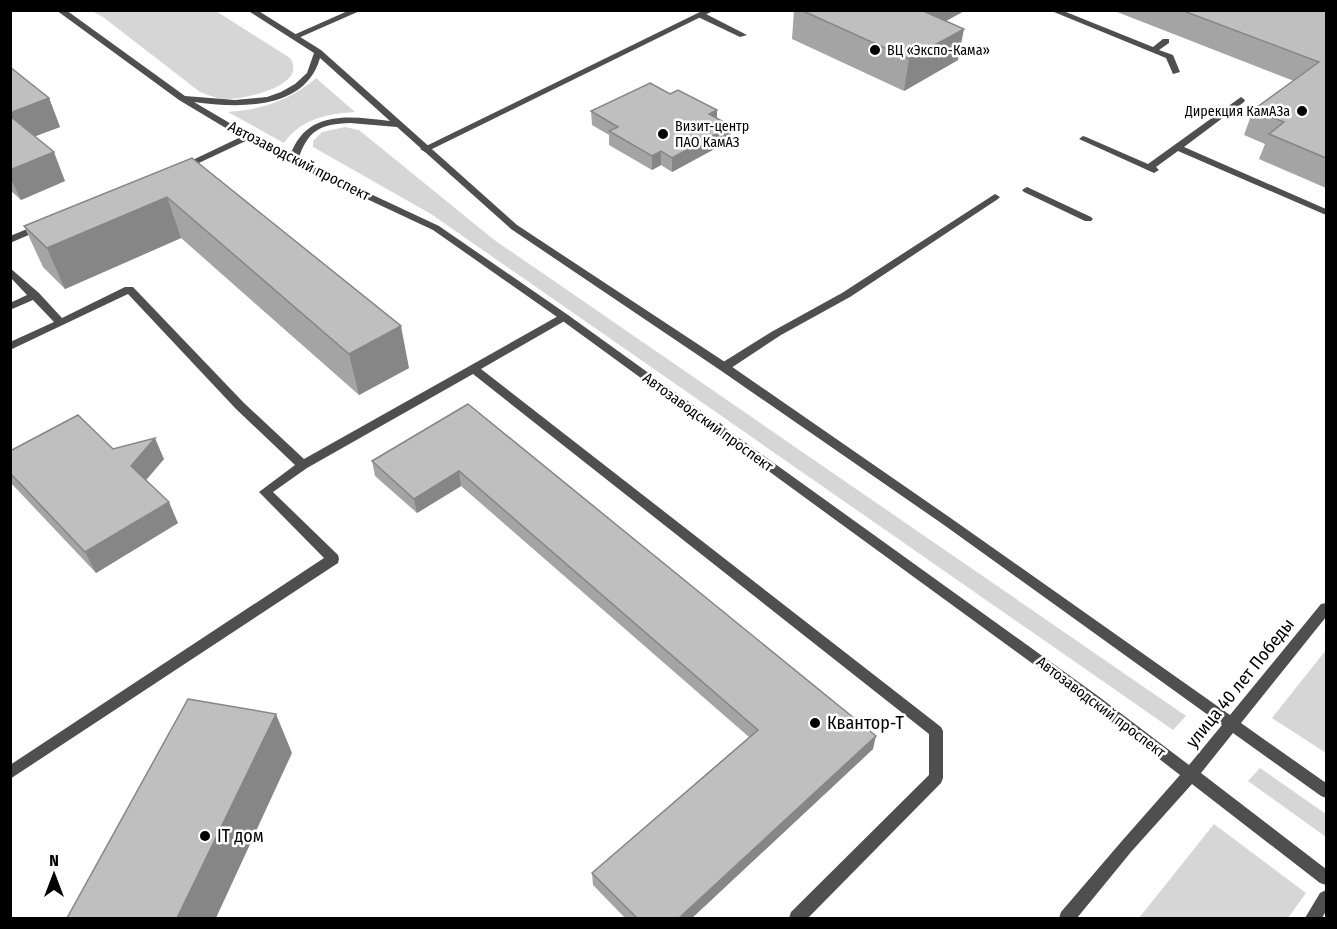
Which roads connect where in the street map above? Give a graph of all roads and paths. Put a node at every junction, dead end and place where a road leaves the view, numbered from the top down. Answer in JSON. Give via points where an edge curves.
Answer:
{"nodes":[{"id":1,"x":60,"y":10,"type":"edge"},
{"id":2,"x":250,"y":10,"type":"edge"},
{"id":3,"x":358,"y":10,"type":"edge"},
{"id":4,"x":711,"y":10,"type":"edge"},
{"id":5,"x":1053,"y":10,"type":"edge"},
{"id":6,"x":701,"y":15,"type":"junction"},
{"id":7,"x":743,"y":35,"type":"dead end"},
{"id":8,"x":293,"y":37,"type":"junction"},
{"id":9,"x":1166,"y":41,"type":"dead end"},
{"id":10,"x":1154,"y":50,"type":"junction"},
{"id":11,"x":318,"y":52,"type":"junction"},
{"id":12,"x":1176,"y":72,"type":"dead end"},
{"id":13,"x":182,"y":98,"type":"junction"},
{"id":14,"x":1241,"y":100,"type":"dead end"},
{"id":15,"x":399,"y":125,"type":"junction"},
{"id":16,"x":247,"y":137,"type":"junction"},
{"id":17,"x":1083,"y":139,"type":"dead end"},
{"id":18,"x":1177,"y":147,"type":"junction"},
{"id":19,"x":425,"y":149,"type":"junction"},
{"id":20,"x":293,"y":161,"type":"junction"},
{"id":21,"x":176,"y":170,"type":"edge"},
{"id":22,"x":1027,"y":190,"type":"dead end"},
{"id":23,"x":995,"y":197,"type":"dead end"},
{"id":24,"x":1326,"y":212,"type":"edge"},
{"id":25,"x":1088,"y":219,"type":"dead end"},
{"id":26,"x":55,"y":221,"type":"edge"},
{"id":27,"x":10,"y":240,"type":"edge"},
{"id":28,"x":10,"y":271,"type":"edge"},
{"id":29,"x":35,"y":295,"type":"junction"},
{"id":30,"x":10,"y":307,"type":"edge"},
{"id":31,"x":564,"y":317,"type":"junction"},
{"id":32,"x":61,"y":323,"type":"junction"},
{"id":33,"x":10,"y":347,"type":"edge"},
{"id":34,"x":724,"y":367,"type":"junction"},
{"id":35,"x":474,"y":369,"type":"junction"},
{"id":36,"x":303,"y":465,"type":"junction"},
{"id":37,"x":1326,"y":608,"type":"edge"},
{"id":38,"x":1232,"y":724,"type":"junction"},
{"id":39,"x":10,"y":773,"type":"edge"},
{"id":40,"x":1191,"y":774,"type":"junction"},
{"id":41,"x":1326,"y":791,"type":"edge"},
{"id":42,"x":1326,"y":878,"type":"edge"},
{"id":43,"x":1326,"y":898,"type":"edge"},
{"id":44,"x":797,"y":918,"type":"edge"},
{"id":45,"x":1067,"y":918,"type":"edge"},
{"id":46,"x":1313,"y":918,"type":"edge"}],
"edges":[{"from":1,"to":13,"type":"street","name":"Автозаводский проспект"},
{"from":2,"to":8,"type":"street"},
{"from":3,"to":8,"type":"street"},
{"from":4,"to":6,"type":"street"},
{"from":5,"to":10,"type":"street"},
{"from":6,"to":7,"type":"street"},
{"from":6,"to":19,"type":"street"},
{"from":8,"to":11,"type":"street"},
{"from":9,"to":10,"type":"street"},
{"from":10,"to":12,"type":"street","via":[[1170,57]]},
{"from":11,"to":13,"type":"street","via":[[311,73],[294,89],[265,100],[233,105]]},
{"from":11,"to":15,"type":"street"},
{"from":13,"to":16,"type":"street","name":"Автозаводский проспект"},
{"from":14,"to":18,"type":"street"},
{"from":15,"to":19,"type":"street"},
{"from":15,"to":20,"type":"street","via":[[356,120],[322,124],[302,136]]},
{"from":16,"to":20,"type":"street","name":"Автозаводский проспект"},
{"from":16,"to":21,"type":"street"},
{"from":17,"to":18,"type":"street","via":[[1151,169]]},
{"from":18,"to":24,"type":"street"},
{"from":19,"to":34,"type":"street","via":[[514,226]]},
{"from":20,"to":31,"type":"street","name":"Автозаводский проспект","via":[[436,228]]},
{"from":22,"to":25,"type":"street"},
{"from":23,"to":34,"type":"street","via":[[846,295]]},
{"from":26,"to":27,"type":"street"},
{"from":28,"to":29,"type":"street"},
{"from":29,"to":30,"type":"street"},
{"from":29,"to":32,"type":"street"},
{"from":31,"to":35,"type":"street"},
{"from":31,"to":40,"type":"street","name":"Автозаводский проспект"},
{"from":32,"to":33,"type":"street"},
{"from":32,"to":36,"type":"street","via":[[129,289],[240,406]]},
{"from":34,"to":38,"type":"street"},
{"from":35,"to":36,"type":"street"},
{"from":35,"to":44,"type":"street","via":[[936,731],[936,778]]},
{"from":36,"to":39,"type":"street","via":[[265,492],[333,559]]},
{"from":37,"to":38,"type":"street","name":"улица 40 лет Победы"},
{"from":38,"to":40,"type":"street","name":"улица 40 лет Победы"},
{"from":38,"to":41,"type":"street"},
{"from":40,"to":42,"type":"street","name":"Автозаводский проспект"},
{"from":40,"to":45,"type":"street","name":"улица 40 лет Победы"},
{"from":43,"to":46,"type":"street"}]}
